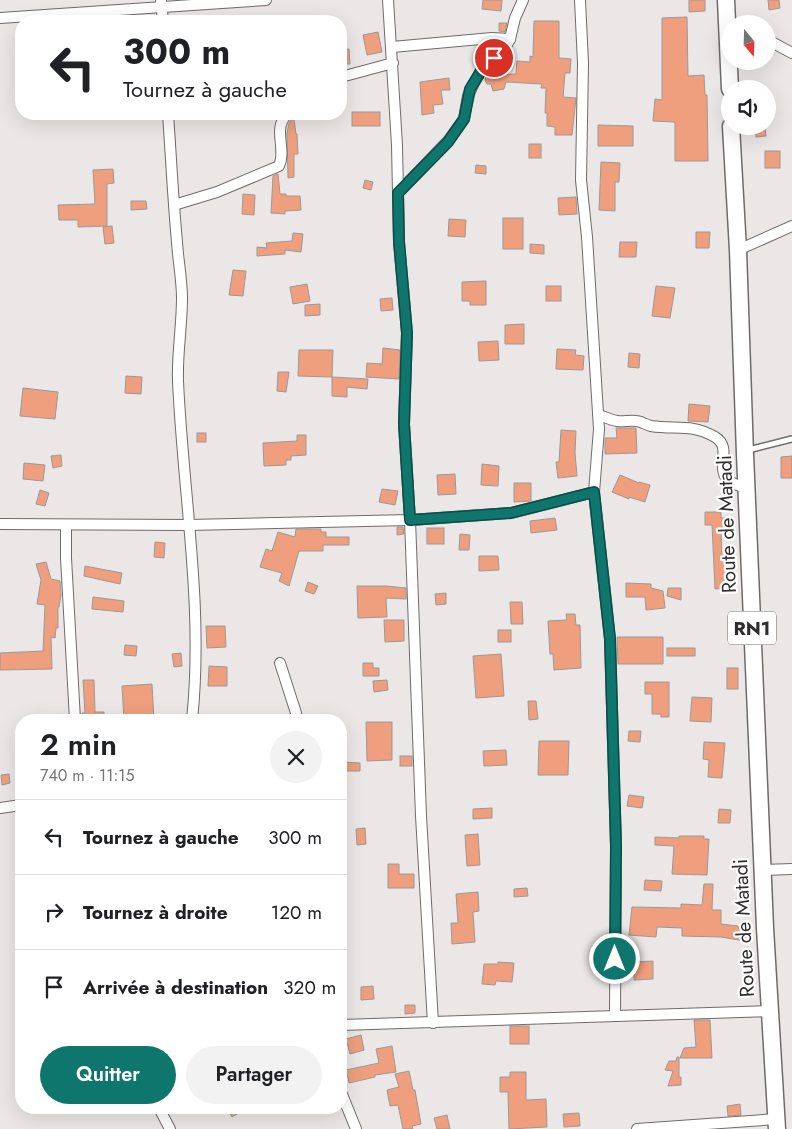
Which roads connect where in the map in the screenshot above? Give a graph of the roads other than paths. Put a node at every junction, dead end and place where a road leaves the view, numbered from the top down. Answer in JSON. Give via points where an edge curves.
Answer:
{"nodes":[{"id":1,"x":266,"y":0,"type":"edge"},
{"id":2,"x":388,"y":0,"type":"edge"},
{"id":3,"x":523,"y":0,"type":"edge"},
{"id":4,"x":580,"y":0,"type":"edge"},
{"id":5,"x":726,"y":0,"type":"edge"},
{"id":6,"x":162,"y":3,"type":"edge"},
{"id":7,"x":32,"y":15,"type":"edge"},
{"id":8,"x":731,"y":15,"type":"edge"},
{"id":9,"x":15,"y":17,"type":"edge"},
{"id":10,"x":0,"y":18,"type":"edge"},
{"id":11,"x":510,"y":39,"type":"junction"},
{"id":12,"x":776,"y":45,"type":"edge"},
{"id":13,"x":392,"y":47,"type":"junction"},
{"id":14,"x":792,"y":54,"type":"edge"},
{"id":15,"x":393,"y":63,"type":"junction"},
{"id":16,"x":347,"y":76,"type":"edge"},
{"id":17,"x":168,"y":120,"type":"edge"},
{"id":18,"x":283,"y":120,"type":"edge"},
{"id":19,"x":732,"y":135,"type":"edge"},
{"id":20,"x":398,"y":193,"type":"junction"},
{"id":21,"x":174,"y":205,"type":"junction"},
{"id":22,"x":792,"y":226,"type":"edge"},
{"id":23,"x":738,"y":250,"type":"junction"},
{"id":24,"x":599,"y":415,"type":"junction"},
{"id":25,"x":792,"y":439,"type":"edge"},
{"id":26,"x":745,"y":450,"type":"junction"},
{"id":27,"x":747,"y":488,"type":"junction"},
{"id":28,"x":594,"y":492,"type":"junction"},
{"id":29,"x":410,"y":520,"type":"junction"},
{"id":30,"x":0,"y":524,"type":"edge"},
{"id":31,"x":66,"y":525,"type":"junction"},
{"id":32,"x":189,"y":525,"type":"junction"},
{"id":33,"x":280,"y":663,"type":"dead end"},
{"id":34,"x":75,"y":714,"type":"edge"},
{"id":35,"x":192,"y":714,"type":"edge"},
{"id":36,"x":296,"y":714,"type":"edge"},
{"id":37,"x":15,"y":805,"type":"edge"},
{"id":38,"x":0,"y":808,"type":"edge"},
{"id":39,"x":792,"y":869,"type":"edge"},
{"id":40,"x":762,"y":870,"type":"junction"},
{"id":41,"x":770,"y":1011,"type":"junction"},
{"id":42,"x":615,"y":1016,"type":"junction"},
{"id":43,"x":433,"y":1024,"type":"junction"},
{"id":44,"x":347,"y":1026,"type":"edge"},
{"id":45,"x":347,"y":1107,"type":"edge"},
{"id":46,"x":161,"y":1114,"type":"edge"},
{"id":47,"x":777,"y":1124,"type":"edge"},
{"id":48,"x":170,"y":1129,"type":"edge"},
{"id":49,"x":356,"y":1129,"type":"edge"},
{"id":50,"x":637,"y":1129,"type":"edge"}],
"edges":[{"from":1,"to":6,"type":"street"},
{"from":2,"to":13,"type":"street"},
{"from":3,"to":11,"type":"street"},
{"from":4,"to":24,"type":"street","via":[[583,63],[581,180]]},
{"from":5,"to":8,"type":"highway"},
{"from":6,"to":7,"type":"street"},
{"from":9,"to":10,"type":"street"},
{"from":11,"to":13,"type":"street"},
{"from":11,"to":20,"type":"street","via":[[504,50],[484,66],[468,96],[464,119],[448,142]]},
{"from":12,"to":14,"type":"street"},
{"from":13,"to":15,"type":"street"},
{"from":15,"to":16,"type":"street"},
{"from":15,"to":20,"type":"street"},
{"from":17,"to":21,"type":"street"},
{"from":18,"to":21,"type":"street","via":[[279,166],[217,192]]},
{"from":19,"to":23,"type":"highway","name":"Route de Matadi","number":"RN1"},
{"from":20,"to":29,"type":"street","via":[[407,333],[404,424]]},
{"from":21,"to":32,"type":"street","via":[[182,298],[178,381]]},
{"from":22,"to":23,"type":"street"},
{"from":23,"to":26,"type":"highway","name":"Route de Matadi","number":"RN1"},
{"from":24,"to":27,"type":"street","via":[[650,426],[694,428],[714,436],[723,447],[722,471],[726,480]]},
{"from":24,"to":28,"type":"street"},
{"from":25,"to":26,"type":"lane"},
{"from":26,"to":27,"type":"highway","name":"Route de Matadi","number":"RN1"},
{"from":27,"to":40,"type":"highway","name":"Route de Matadi","number":"RN1"},
{"from":28,"to":29,"type":"street","via":[[511,513]]},
{"from":28,"to":42,"type":"street","via":[[610,639],[616,846]]},
{"from":29,"to":32,"type":"street"},
{"from":29,"to":43,"type":"street","via":[[421,816]]},
{"from":30,"to":31,"type":"street"},
{"from":31,"to":32,"type":"street"},
{"from":31,"to":34,"type":"street"},
{"from":32,"to":35,"type":"street","via":[[196,651]]},
{"from":33,"to":36,"type":"street"},
{"from":37,"to":38,"type":"street"},
{"from":39,"to":40,"type":"street"},
{"from":40,"to":41,"type":"highway","name":"Route de Matadi","number":"RN1"},
{"from":41,"to":42,"type":"street"},
{"from":41,"to":47,"type":"highway","name":"Route de Matadi","number":"RN1"},
{"from":42,"to":43,"type":"street"},
{"from":43,"to":44,"type":"street"},
{"from":45,"to":49,"type":"street"},
{"from":46,"to":48,"type":"street"},
{"from":47,"to":50,"type":"street"}]}
